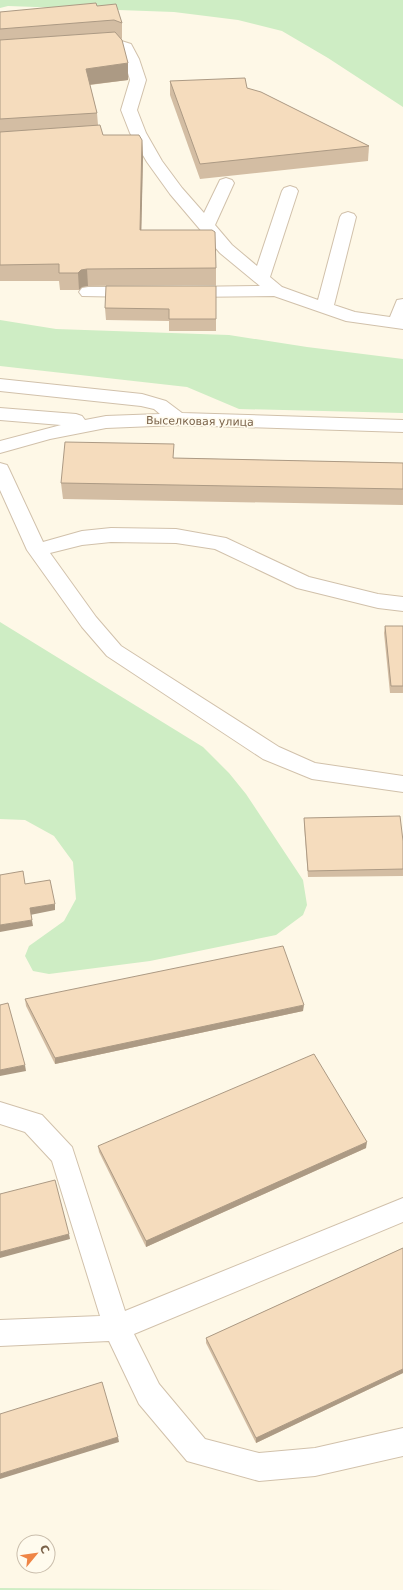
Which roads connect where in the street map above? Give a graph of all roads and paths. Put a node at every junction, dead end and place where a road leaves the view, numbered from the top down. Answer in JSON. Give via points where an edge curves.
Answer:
{"nodes":[{"id":1,"x":76,"y":45,"type":"edge"},
{"id":2,"x":226,"y":182,"type":"dead end"},
{"id":3,"x":290,"y":191,"type":"dead end"},
{"id":4,"x":348,"y":217,"type":"dead end"},
{"id":5,"x":206,"y":226,"type":"junction"},
{"id":6,"x":261,"y":279,"type":"junction"},
{"id":7,"x":276,"y":291,"type":"junction"},
{"id":8,"x":88,"y":292,"type":"dead end"},
{"id":9,"x":403,"y":304,"type":"edge"},
{"id":10,"x":325,"y":308,"type":"junction"},
{"id":11,"x":400,"y":324,"type":"edge"},
{"id":12,"x":0,"y":384,"type":"edge"},
{"id":13,"x":0,"y":414,"type":"edge"},
{"id":14,"x":178,"y":419,"type":"junction"},
{"id":15,"x":106,"y":422,"type":"junction"},
{"id":16,"x":403,"y":426,"type":"edge"},
{"id":17,"x":0,"y":447,"type":"edge"},
{"id":18,"x":0,"y":469,"type":"edge"},
{"id":19,"x":37,"y":550,"type":"junction"},
{"id":20,"x":403,"y":604,"type":"edge"},
{"id":21,"x":403,"y":784,"type":"edge"},
{"id":22,"x":0,"y":1113,"type":"edge"},
{"id":23,"x":403,"y":1210,"type":"edge"},
{"id":24,"x":117,"y":1328,"type":"junction"},
{"id":25,"x":0,"y":1333,"type":"edge"},
{"id":26,"x":403,"y":1442,"type":"edge"}],
"edges":[{"from":1,"to":5,"type":"street","via":[[115,42],[128,48],[138,80],[129,110],[130,134]]},
{"from":2,"to":5,"type":"street"},
{"from":3,"to":6,"type":"street"},
{"from":4,"to":10,"type":"street"},
{"from":5,"to":6,"type":"street","via":[[226,249]]},
{"from":6,"to":7,"type":"street"},
{"from":7,"to":8,"type":"street"},
{"from":7,"to":10,"type":"street"},
{"from":9,"to":11,"type":"street"},
{"from":10,"to":11,"type":"street","via":[[352,317]]},
{"from":12,"to":14,"type":"street","via":[[142,400],[160,405]]},
{"from":13,"to":15,"type":"street"},
{"from":14,"to":15,"type":"street","name":"Выселковая улица"},
{"from":14,"to":16,"type":"street","name":"Выселковая улица"},
{"from":15,"to":17,"type":"street","name":"Выселковая улица","via":[[48,433]]},
{"from":18,"to":19,"type":"street"},
{"from":19,"to":20,"type":"street","via":[[82,538],[176,536],[232,548],[304,583],[378,601]]},
{"from":19,"to":21,"type":"street","via":[[89,622],[114,650],[271,753],[312,771]]},
{"from":22,"to":24,"type":"street","via":[[33,1123],[63,1155]]},
{"from":23,"to":24,"type":"street"},
{"from":24,"to":25,"type":"street"},
{"from":24,"to":26,"type":"street","via":[[149,1394],[197,1451],[259,1467],[315,1462]]}]}
